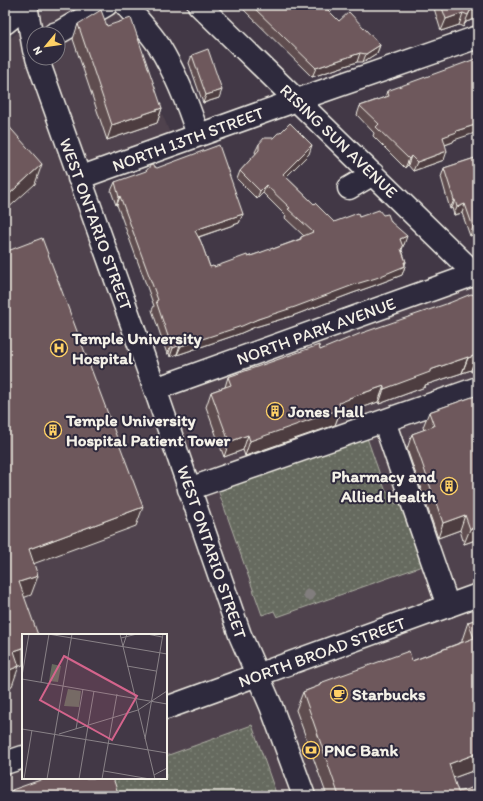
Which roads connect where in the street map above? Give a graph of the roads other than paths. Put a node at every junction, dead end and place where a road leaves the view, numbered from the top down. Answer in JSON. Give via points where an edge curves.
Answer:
{"nodes":[{"id":1,"x":27,"y":5,"type":"edge"},
{"id":2,"x":106,"y":5,"type":"edge"},
{"id":3,"x":126,"y":5,"type":"edge"},
{"id":4,"x":199,"y":5,"type":"edge"},
{"id":5,"x":5,"y":24,"type":"edge"},
{"id":6,"x":30,"y":26,"type":"edge"},
{"id":7,"x":66,"y":28,"type":"edge"},
{"id":8,"x":478,"y":37,"type":"edge"},
{"id":9,"x":41,"y":66,"type":"edge"},
{"id":10,"x":297,"y":100,"type":"junction"},
{"id":11,"x":198,"y":135,"type":"junction"},
{"id":12,"x":373,"y":174,"type":"junction"},
{"id":13,"x":79,"y":178,"type":"junction"},
{"id":14,"x":349,"y":188,"type":"dead end"},
{"id":15,"x":477,"y":275,"type":"edge"},
{"id":16,"x":478,"y":388,"type":"edge"},
{"id":17,"x":155,"y":389,"type":"junction"},
{"id":18,"x":384,"y":420,"type":"junction"},
{"id":19,"x":189,"y":489,"type":"junction"},
{"id":20,"x":478,"y":595,"type":"edge"},
{"id":21,"x":448,"y":606,"type":"junction"},
{"id":22,"x":258,"y":675,"type":"junction"},
{"id":23,"x":167,"y":708,"type":"edge"},
{"id":24,"x":22,"y":757,"type":"edge"},
{"id":25,"x":5,"y":763,"type":"edge"},
{"id":26,"x":304,"y":796,"type":"edge"}],
"edges":[{"from":1,"to":5,"type":"street"},
{"from":1,"to":6,"type":"street","name":"WEST ONTARIO STREET"},
{"from":2,"to":7,"type":"street"},
{"from":3,"to":11,"type":"street","via":[[159,45],[173,71]]},
{"from":4,"to":10,"type":"street","name":"RISING SUN AVENUE"},
{"from":8,"to":10,"type":"street","name":"NORTH 13TH STREET"},
{"from":9,"to":13,"type":"street","name":"WEST ONTARIO STREET"},
{"from":10,"to":11,"type":"street","name":"NORTH 13TH STREET"},
{"from":10,"to":12,"type":"street","name":"RISING SUN AVENUE"},
{"from":11,"to":13,"type":"street","name":"NORTH 13TH STREET"},
{"from":12,"to":14,"type":"street"},
{"from":12,"to":15,"type":"street","name":"RISING SUN AVENUE"},
{"from":13,"to":17,"type":"street","name":"WEST ONTARIO STREET"},
{"from":15,"to":17,"type":"street","name":"NORTH PARK AVENUE"},
{"from":16,"to":18,"type":"street"},
{"from":17,"to":19,"type":"street","name":"WEST ONTARIO STREET"},
{"from":18,"to":19,"type":"street"},
{"from":18,"to":21,"type":"street"},
{"from":19,"to":22,"type":"street","name":"WEST ONTARIO STREET","via":[[240,635]]},
{"from":20,"to":21,"type":"street","name":"NORTH BROAD STREET"},
{"from":21,"to":22,"type":"street","name":"NORTH BROAD STREET"},
{"from":22,"to":23,"type":"street","name":"NORTH BROAD STREET"},
{"from":22,"to":26,"type":"street","name":"WEST ONTARIO STREET"},
{"from":24,"to":25,"type":"street"}]}
